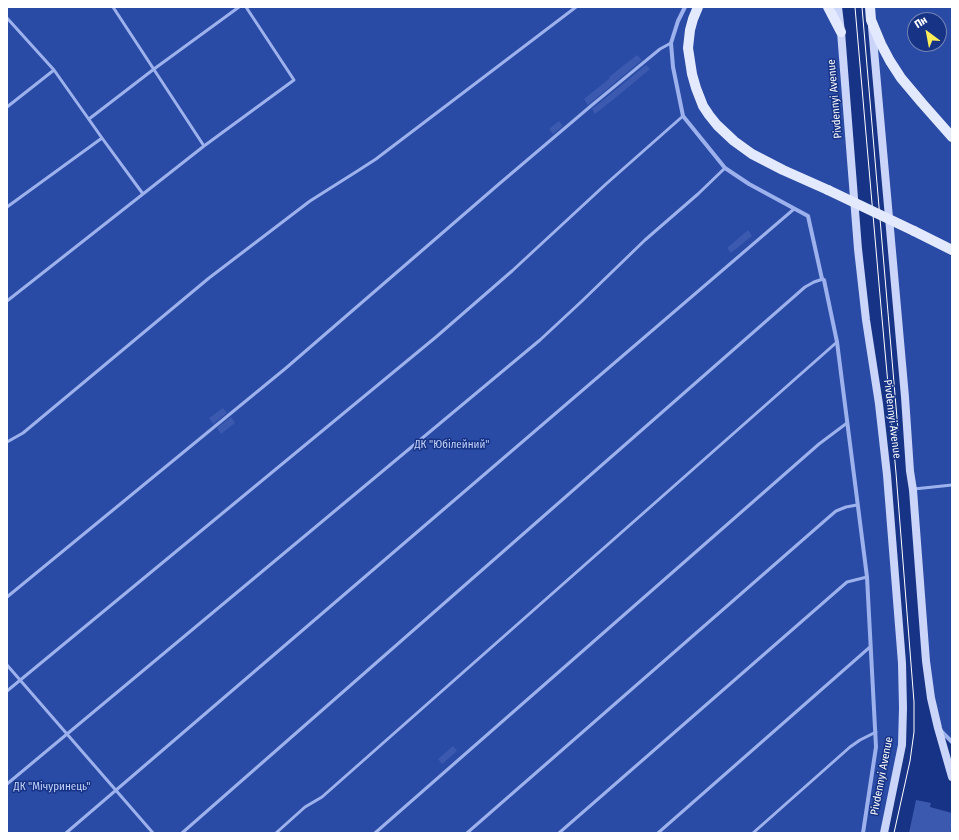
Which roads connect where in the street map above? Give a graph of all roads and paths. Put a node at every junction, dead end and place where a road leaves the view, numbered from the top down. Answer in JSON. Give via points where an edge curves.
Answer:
{"nodes":[{"id":1,"x":113,"y":7,"type":"edge"},
{"id":2,"x":239,"y":7,"type":"edge"},
{"id":3,"x":246,"y":7,"type":"edge"},
{"id":4,"x":576,"y":7,"type":"edge"},
{"id":5,"x":685,"y":7,"type":"edge"},
{"id":6,"x":698,"y":7,"type":"edge"},
{"id":7,"x":703,"y":7,"type":"edge"},
{"id":8,"x":828,"y":7,"type":"edge"},
{"id":9,"x":838,"y":7,"type":"edge"},
{"id":10,"x":870,"y":7,"type":"edge"},
{"id":11,"x":7,"y":18,"type":"edge"},
{"id":12,"x":871,"y":20,"type":"junction"},
{"id":13,"x":690,"y":30,"type":"junction"},
{"id":14,"x":841,"y":32,"type":"junction"},
{"id":15,"x":672,"y":43,"type":"junction"},
{"id":16,"x":54,"y":70,"type":"junction"},
{"id":17,"x":154,"y":70,"type":"junction"},
{"id":18,"x":7,"y":106,"type":"edge"},
{"id":19,"x":683,"y":116,"type":"junction"},
{"id":20,"x":89,"y":120,"type":"junction"},
{"id":21,"x":952,"y":137,"type":"edge"},
{"id":22,"x":102,"y":138,"type":"junction"},
{"id":23,"x":204,"y":146,"type":"junction"},
{"id":24,"x":725,"y":168,"type":"junction"},
{"id":25,"x":143,"y":194,"type":"junction"},
{"id":26,"x":7,"y":207,"type":"edge"},
{"id":27,"x":794,"y":209,"type":"junction"},
{"id":28,"x":952,"y":250,"type":"edge"},
{"id":29,"x":823,"y":279,"type":"junction"},
{"id":30,"x":7,"y":301,"type":"edge"},
{"id":31,"x":837,"y":342,"type":"junction"},
{"id":32,"x":847,"y":423,"type":"junction"},
{"id":33,"x":7,"y":441,"type":"edge"},
{"id":34,"x":952,"y":485,"type":"edge"},
{"id":35,"x":913,"y":490,"type":"junction"},
{"id":36,"x":857,"y":505,"type":"junction"},
{"id":37,"x":866,"y":577,"type":"junction"},
{"id":38,"x":7,"y":597,"type":"edge"},
{"id":39,"x":870,"y":647,"type":"junction"},
{"id":40,"x":7,"y":665,"type":"edge"},
{"id":41,"x":20,"y":680,"type":"junction"},
{"id":42,"x":7,"y":691,"type":"edge"},
{"id":43,"x":938,"y":728,"type":"junction"},
{"id":44,"x":876,"y":732,"type":"junction"},
{"id":45,"x":67,"y":734,"type":"junction"},
{"id":46,"x":952,"y":742,"type":"edge"},
{"id":47,"x":952,"y":777,"type":"edge"},
{"id":48,"x":7,"y":784,"type":"edge"},
{"id":49,"x":116,"y":791,"type":"junction"},
{"id":50,"x":66,"y":833,"type":"edge"},
{"id":51,"x":153,"y":833,"type":"edge"},
{"id":52,"x":182,"y":833,"type":"edge"},
{"id":53,"x":276,"y":833,"type":"edge"},
{"id":54,"x":375,"y":833,"type":"edge"},
{"id":55,"x":467,"y":833,"type":"edge"},
{"id":56,"x":559,"y":833,"type":"edge"},
{"id":57,"x":658,"y":833,"type":"edge"},
{"id":58,"x":753,"y":833,"type":"edge"},
{"id":59,"x":863,"y":833,"type":"edge"},
{"id":60,"x":884,"y":833,"type":"edge"}],
"edges":[{"from":1,"to":17,"type":"lane"},
{"from":2,"to":17,"type":"lane"},
{"from":3,"to":23,"type":"lane","via":[[294,80]]},
{"from":4,"to":33,"type":"lane","via":[[376,159],[310,201],[209,278],[23,432]]},
{"from":5,"to":15,"type":"street"},
{"from":6,"to":13,"type":"main road"},
{"from":7,"to":13,"type":"main road"},
{"from":8,"to":14,"type":"main road"},
{"from":9,"to":14,"type":"main road","name":"Pivdennyi Avenue"},
{"from":10,"to":12,"type":"main road","name":"Pivdennyi Avenue"},
{"from":11,"to":16,"type":"lane"},
{"from":12,"to":21,"type":"main road","via":[[880,44],[901,78]]},
{"from":12,"to":35,"type":"main road","name":"Pivdennyi Avenue"},
{"from":13,"to":28,"type":"main road","bridge":true,"via":[[688,48],[692,74],[703,106],[717,125],[734,141],[782,170]]},
{"from":14,"to":60,"type":"main road","name":"Pivdennyi Avenue","via":[[858,248],[886,468],[902,663],[902,745]]},
{"from":15,"to":19,"type":"street","via":[[673,67]]},
{"from":15,"to":38,"type":"lane","via":[[660,49],[586,110],[286,368]]},
{"from":16,"to":18,"type":"lane"},
{"from":16,"to":20,"type":"lane"},
{"from":17,"to":20,"type":"lane"},
{"from":17,"to":23,"type":"lane"},
{"from":19,"to":24,"type":"street"},
{"from":19,"to":41,"type":"lane","via":[[436,337]]},
{"from":20,"to":22,"type":"lane"},
{"from":22,"to":25,"type":"lane"},
{"from":22,"to":26,"type":"lane"},
{"from":23,"to":25,"type":"lane"},
{"from":24,"to":27,"type":"street"},
{"from":24,"to":45,"type":"lane","via":[[540,340]]},
{"from":25,"to":30,"type":"lane"},
{"from":27,"to":29,"type":"street","via":[[808,216]]},
{"from":27,"to":49,"type":"lane"},
{"from":29,"to":31,"type":"street"},
{"from":29,"to":52,"type":"lane","via":[[805,287]]},
{"from":31,"to":32,"type":"street"},
{"from":31,"to":53,"type":"lane","via":[[322,797],[305,807]]},
{"from":32,"to":36,"type":"street"},
{"from":32,"to":54,"type":"lane","via":[[819,444]]},
{"from":34,"to":35,"type":"lane"},
{"from":35,"to":43,"type":"main road","name":"Pivdennyi Avenue","via":[[926,661]]},
{"from":36,"to":37,"type":"street"},
{"from":36,"to":55,"type":"lane","via":[[836,511]]},
{"from":37,"to":39,"type":"street"},
{"from":37,"to":56,"type":"lane","via":[[846,582]]},
{"from":39,"to":44,"type":"street"},
{"from":39,"to":57,"type":"lane"},
{"from":40,"to":41,"type":"lane"},
{"from":41,"to":42,"type":"lane"},
{"from":41,"to":45,"type":"lane"},
{"from":43,"to":46,"type":"street"},
{"from":43,"to":47,"type":"main road","name":"Pivdennyi Avenue"},
{"from":44,"to":58,"type":"lane","via":[[850,747]]},
{"from":44,"to":59,"type":"street"},
{"from":45,"to":48,"type":"lane"},
{"from":45,"to":49,"type":"lane"},
{"from":49,"to":50,"type":"lane"},
{"from":49,"to":51,"type":"lane"}]}
